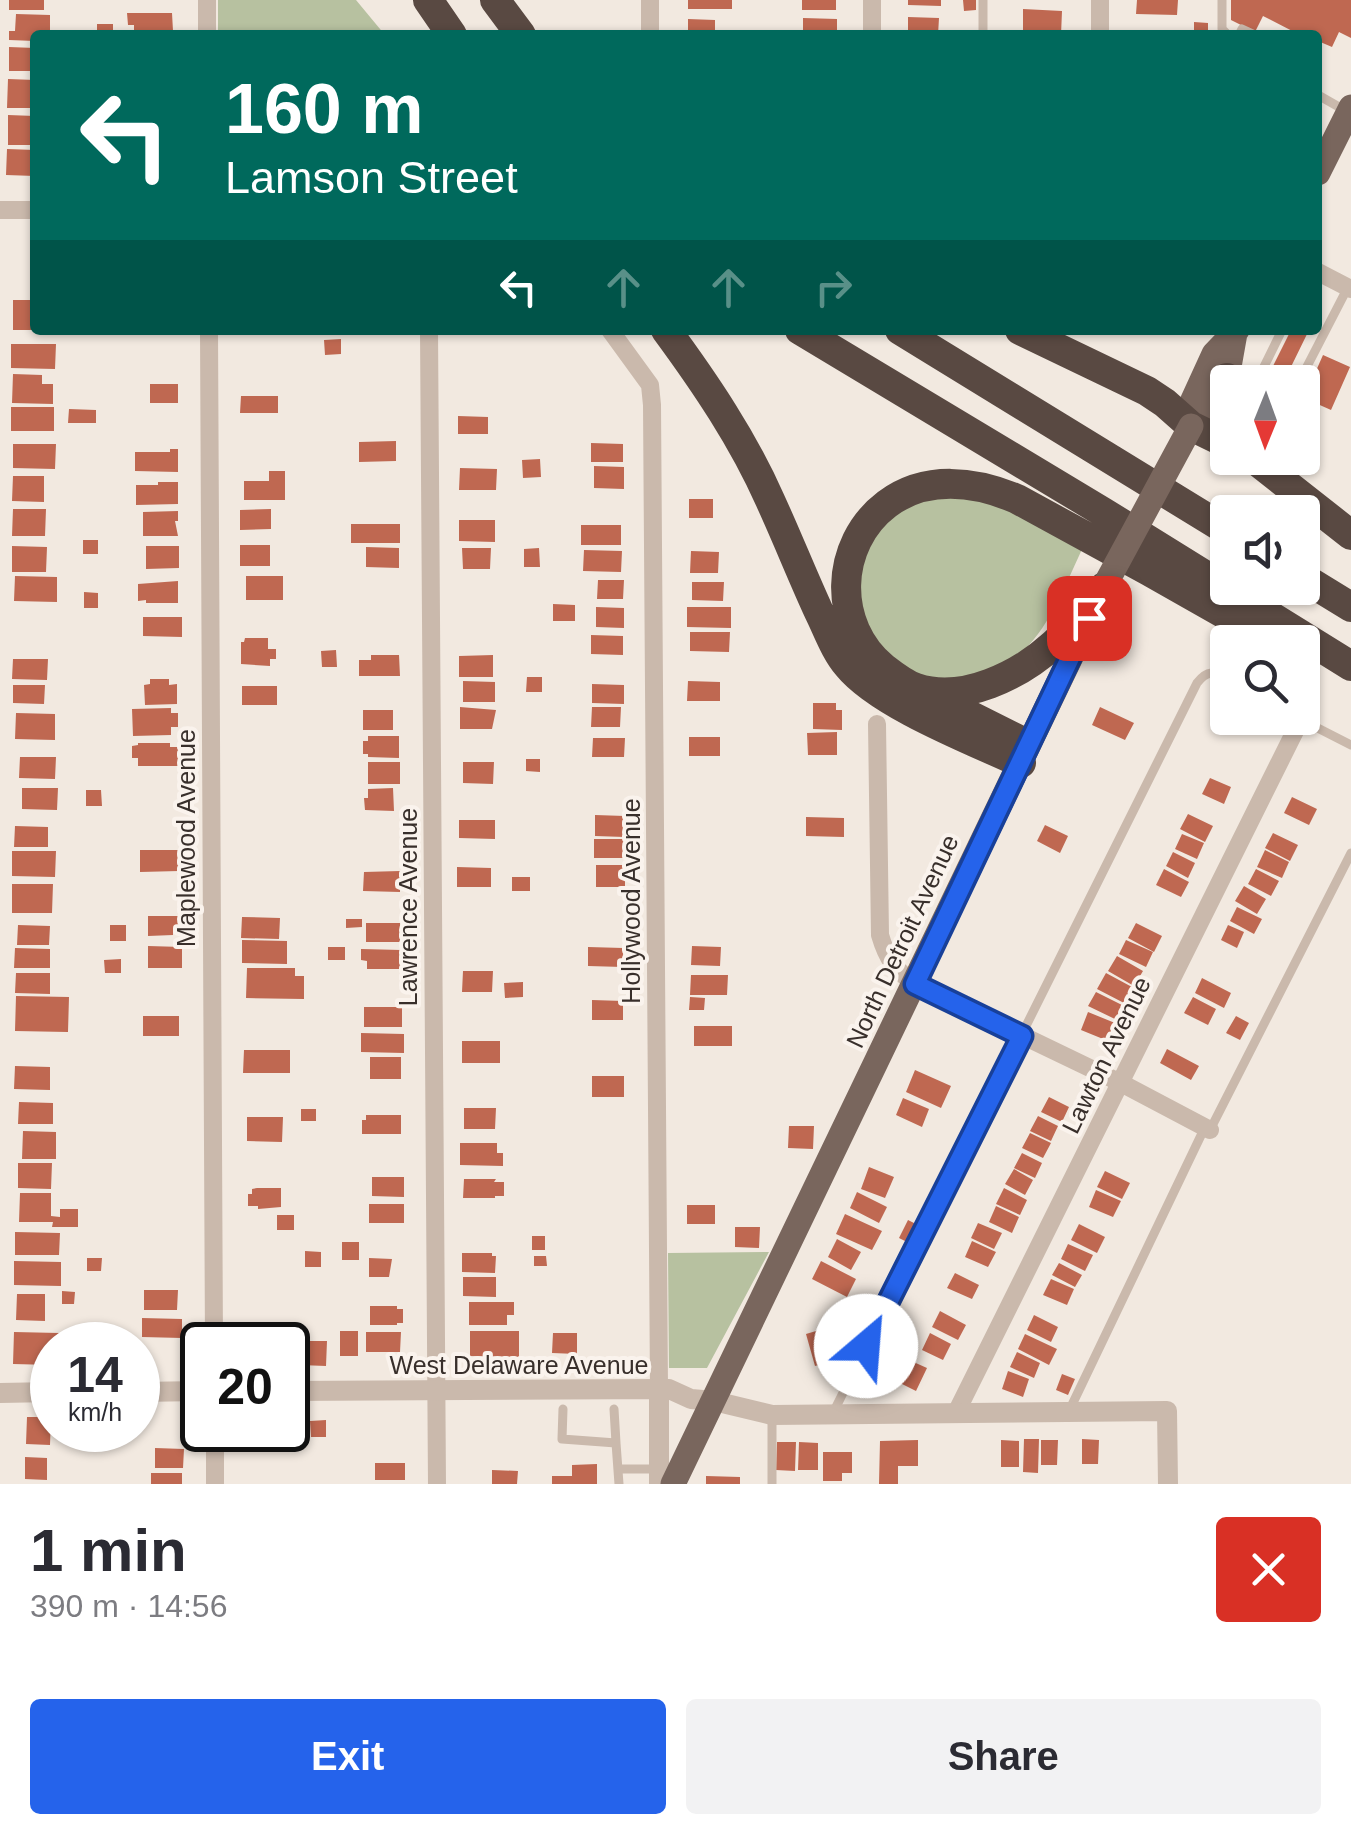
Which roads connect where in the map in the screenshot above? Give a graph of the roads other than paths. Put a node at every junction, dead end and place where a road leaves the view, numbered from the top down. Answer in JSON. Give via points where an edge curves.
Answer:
{"nodes":[{"id":1,"x":207,"y":0,"type":"edge"},
{"id":2,"x":406,"y":0,"type":"edge"},
{"id":3,"x":428,"y":0,"type":"edge"},
{"id":4,"x":650,"y":0,"type":"edge"},
{"id":5,"x":872,"y":0,"type":"edge"},
{"id":6,"x":983,"y":0,"type":"edge"},
{"id":7,"x":1100,"y":0,"type":"edge"},
{"id":8,"x":1222,"y":0,"type":"edge"},
{"id":9,"x":207,"y":30,"type":"edge"},
{"id":10,"x":427,"y":30,"type":"edge"},
{"id":11,"x":449,"y":30,"type":"edge"},
{"id":12,"x":650,"y":30,"type":"edge"},
{"id":13,"x":872,"y":30,"type":"edge"},
{"id":14,"x":984,"y":30,"type":"edge"},
{"id":15,"x":1100,"y":30,"type":"edge"},
{"id":16,"x":1224,"y":30,"type":"edge"},
{"id":17,"x":1322,"y":99,"type":"edge"},
{"id":18,"x":1347,"y":122,"type":"edge"},
{"id":19,"x":1322,"y":167,"type":"edge"},
{"id":20,"x":0,"y":210,"type":"edge"},
{"id":21,"x":30,"y":210,"type":"edge"},
{"id":22,"x":1322,"y":274,"type":"edge"},
{"id":23,"x":1349,"y":288,"type":"edge"},
{"id":24,"x":1322,"y":318,"type":"edge"},
{"id":25,"x":1331,"y":322,"type":"junction"},
{"id":26,"x":209,"y":335,"type":"edge"},
{"id":27,"x":428,"y":335,"type":"edge"},
{"id":28,"x":614,"y":335,"type":"edge"},
{"id":29,"x":669,"y":335,"type":"edge"},
{"id":30,"x":808,"y":335,"type":"edge"},
{"id":31,"x":908,"y":335,"type":"edge"},
{"id":32,"x":1030,"y":335,"type":"edge"},
{"id":33,"x":1233,"y":335,"type":"edge"},
{"id":34,"x":1236,"y":335,"type":"edge"},
{"id":35,"x":1284,"y":335,"type":"edge"},
{"id":36,"x":1304,"y":340,"type":"dead end"},
{"id":37,"x":1318,"y":347,"type":"junction"},
{"id":38,"x":1293,"y":362,"type":"dead end"},
{"id":39,"x":1239,"y":365,"type":"edge"},
{"id":40,"x":1261,"y":365,"type":"edge"},
{"id":41,"x":1300,"y":365,"type":"edge"},
{"id":42,"x":1309,"y":365,"type":"edge"},
{"id":43,"x":1210,"y":416,"type":"edge"},
{"id":44,"x":1191,"y":426,"type":"junction"},
{"id":45,"x":1210,"y":435,"type":"edge"},
{"id":46,"x":1275,"y":475,"type":"edge"},
{"id":47,"x":1210,"y":520,"type":"edge"},
{"id":48,"x":1351,"y":535,"type":"edge"},
{"id":49,"x":1104,"y":586,"type":"junction"},
{"id":50,"x":1320,"y":588,"type":"edge"},
{"id":51,"x":1351,"y":607,"type":"edge"},
{"id":52,"x":1244,"y":625,"type":"edge"},
{"id":53,"x":1351,"y":666,"type":"edge"},
{"id":54,"x":1320,"y":669,"type":"edge"},
{"id":55,"x":1210,"y":672,"type":"edge"},
{"id":56,"x":1351,"y":683,"type":"edge"},
{"id":57,"x":915,"y":688,"type":"junction"},
{"id":58,"x":877,"y":724,"type":"dead end"},
{"id":59,"x":1320,"y":729,"type":"edge"},
{"id":60,"x":1292,"y":735,"type":"edge"},
{"id":61,"x":1351,"y":745,"type":"edge"},
{"id":62,"x":1026,"y":754,"type":"junction"},
{"id":63,"x":1351,"y":853,"type":"edge"},
{"id":64,"x":915,"y":984,"type":"junction"},
{"id":65,"x":1022,"y":1036,"type":"junction"},
{"id":66,"x":1120,"y":1083,"type":"junction"},
{"id":67,"x":1208,"y":1128,"type":"junction"},
{"id":68,"x":214,"y":1322,"type":"edge"},
{"id":69,"x":659,"y":1389,"type":"junction"},
{"id":70,"x":310,"y":1390,"type":"edge"},
{"id":71,"x":436,"y":1390,"type":"junction"},
{"id":72,"x":30,"y":1392,"type":"edge"},
{"id":73,"x":0,"y":1393,"type":"edge"},
{"id":74,"x":714,"y":1401,"type":"junction"},
{"id":75,"x":563,"y":1403,"type":"junction"},
{"id":76,"x":615,"y":1403,"type":"junction"},
{"id":77,"x":1068,"y":1412,"type":"junction"},
{"id":78,"x":956,"y":1413,"type":"junction"},
{"id":79,"x":772,"y":1415,"type":"junction"},
{"id":80,"x":832,"y":1415,"type":"junction"},
{"id":81,"x":616,"y":1443,"type":"junction"},
{"id":82,"x":214,"y":1452,"type":"edge"},
{"id":83,"x":618,"y":1468,"type":"junction"},
{"id":84,"x":664,"y":1479,"type":"edge"},
{"id":85,"x":215,"y":1484,"type":"edge"},
{"id":86,"x":436,"y":1484,"type":"edge"},
{"id":87,"x":619,"y":1484,"type":"edge"},
{"id":88,"x":772,"y":1484,"type":"edge"},
{"id":89,"x":1168,"y":1484,"type":"edge"}],
"edges":[{"from":1,"to":9,"type":"street"},
{"from":2,"to":10,"type":"highway"},
{"from":3,"to":11,"type":"highway"},
{"from":4,"to":12,"type":"street"},
{"from":5,"to":13,"type":"street"},
{"from":6,"to":14,"type":"lane"},
{"from":7,"to":15,"type":"street"},
{"from":8,"to":16,"type":"lane"},
{"from":17,"to":18,"type":"lane"},
{"from":18,"to":19,"type":"main road"},
{"from":20,"to":21,"type":"street"},
{"from":22,"to":23,"type":"street"},
{"from":23,"to":25,"type":"lane"},
{"from":24,"to":25,"type":"lane"},
{"from":25,"to":37,"type":"lane"},
{"from":26,"to":68,"type":"street","name":"Maplewood Avenue"},
{"from":27,"to":71,"type":"street","name":"Lawrence Avenue"},
{"from":28,"to":69,"type":"street","name":"Hollywood Avenue","via":[[650,385],[652,405]]},
{"from":29,"to":62,"type":"highway","via":[[746,453],[847,666],[871,688],[931,721]]},
{"from":30,"to":53,"type":"highway"},
{"from":31,"to":47,"type":"highway"},
{"from":32,"to":44,"type":"highway","via":[[1147,391]]},
{"from":33,"to":44,"type":"main road","name":"North Detroit Avenue","via":[[1214,354],[1187,413]]},
{"from":34,"to":39,"type":"main road","name":"North Detroit Avenue"},
{"from":35,"to":40,"type":"lane"},
{"from":36,"to":37,"type":"lane"},
{"from":37,"to":42,"type":"lane"},
{"from":38,"to":41,"type":"lane"},
{"from":43,"to":44,"type":"main road","name":"North Detroit Avenue"},
{"from":44,"to":45,"type":"highway"},
{"from":44,"to":49,"type":"main road","name":"North Detroit Avenue","bridge":true},
{"from":46,"to":48,"type":"highway"},
{"from":49,"to":57,"type":"highway","via":[[1054,645],[1020,668],[972,691]]},
{"from":49,"to":62,"type":"main road","name":"North Detroit Avenue"},
{"from":50,"to":51,"type":"highway"},
{"from":52,"to":57,"type":"highway","via":[[1017,499],[975,485],[922,486],[898,496],[863,527],[845,575],[853,628],[870,656]]},
{"from":54,"to":56,"type":"highway"},
{"from":55,"to":65,"type":"lane","via":[[1197,682]]},
{"from":57,"to":62,"type":"highway"},
{"from":58,"to":64,"type":"street","via":[[880,936],[896,972]]},
{"from":59,"to":61,"type":"lane"},
{"from":60,"to":66,"type":"street","name":"Lawton Avenue"},
{"from":62,"to":64,"type":"main road","name":"North Detroit Avenue"},
{"from":63,"to":67,"type":"lane"},
{"from":64,"to":65,"type":"street"},
{"from":64,"to":74,"type":"main road","name":"North Detroit Avenue"},
{"from":65,"to":66,"type":"street"},
{"from":65,"to":80,"type":"lane"},
{"from":66,"to":67,"type":"street"},
{"from":66,"to":78,"type":"street","name":"Lawton Avenue"},
{"from":67,"to":77,"type":"lane"},
{"from":69,"to":74,"type":"street","name":"West Delaware Avenue"},
{"from":69,"to":76,"type":"street","name":"West Delaware Avenue"},
{"from":69,"to":84,"type":"street","name":"Hollywood Avenue"},
{"from":70,"to":71,"type":"street","name":"West Delaware Avenue"},
{"from":71,"to":75,"type":"street","name":"West Delaware Avenue"},
{"from":71,"to":86,"type":"street","name":"Lawrence Avenue"},
{"from":72,"to":73,"type":"street"},
{"from":74,"to":79,"type":"street","name":"West Delaware Avenue"},
{"from":74,"to":84,"type":"main road","name":"North Detroit Avenue"},
{"from":75,"to":76,"type":"street","name":"West Delaware Avenue"},
{"from":75,"to":81,"type":"lane","via":[[562,1440]]},
{"from":76,"to":81,"type":"lane"},
{"from":77,"to":78,"type":"street","name":"West Delaware Avenue"},
{"from":77,"to":89,"type":"street","name":"West Delaware Avenue","via":[[1167,1411]]},
{"from":78,"to":80,"type":"street","name":"West Delaware Avenue"},
{"from":79,"to":80,"type":"street","name":"West Delaware Avenue"},
{"from":79,"to":88,"type":"lane"},
{"from":81,"to":83,"type":"lane"},
{"from":82,"to":85,"type":"street"},
{"from":83,"to":84,"type":"lane"},
{"from":83,"to":87,"type":"lane"}]}
